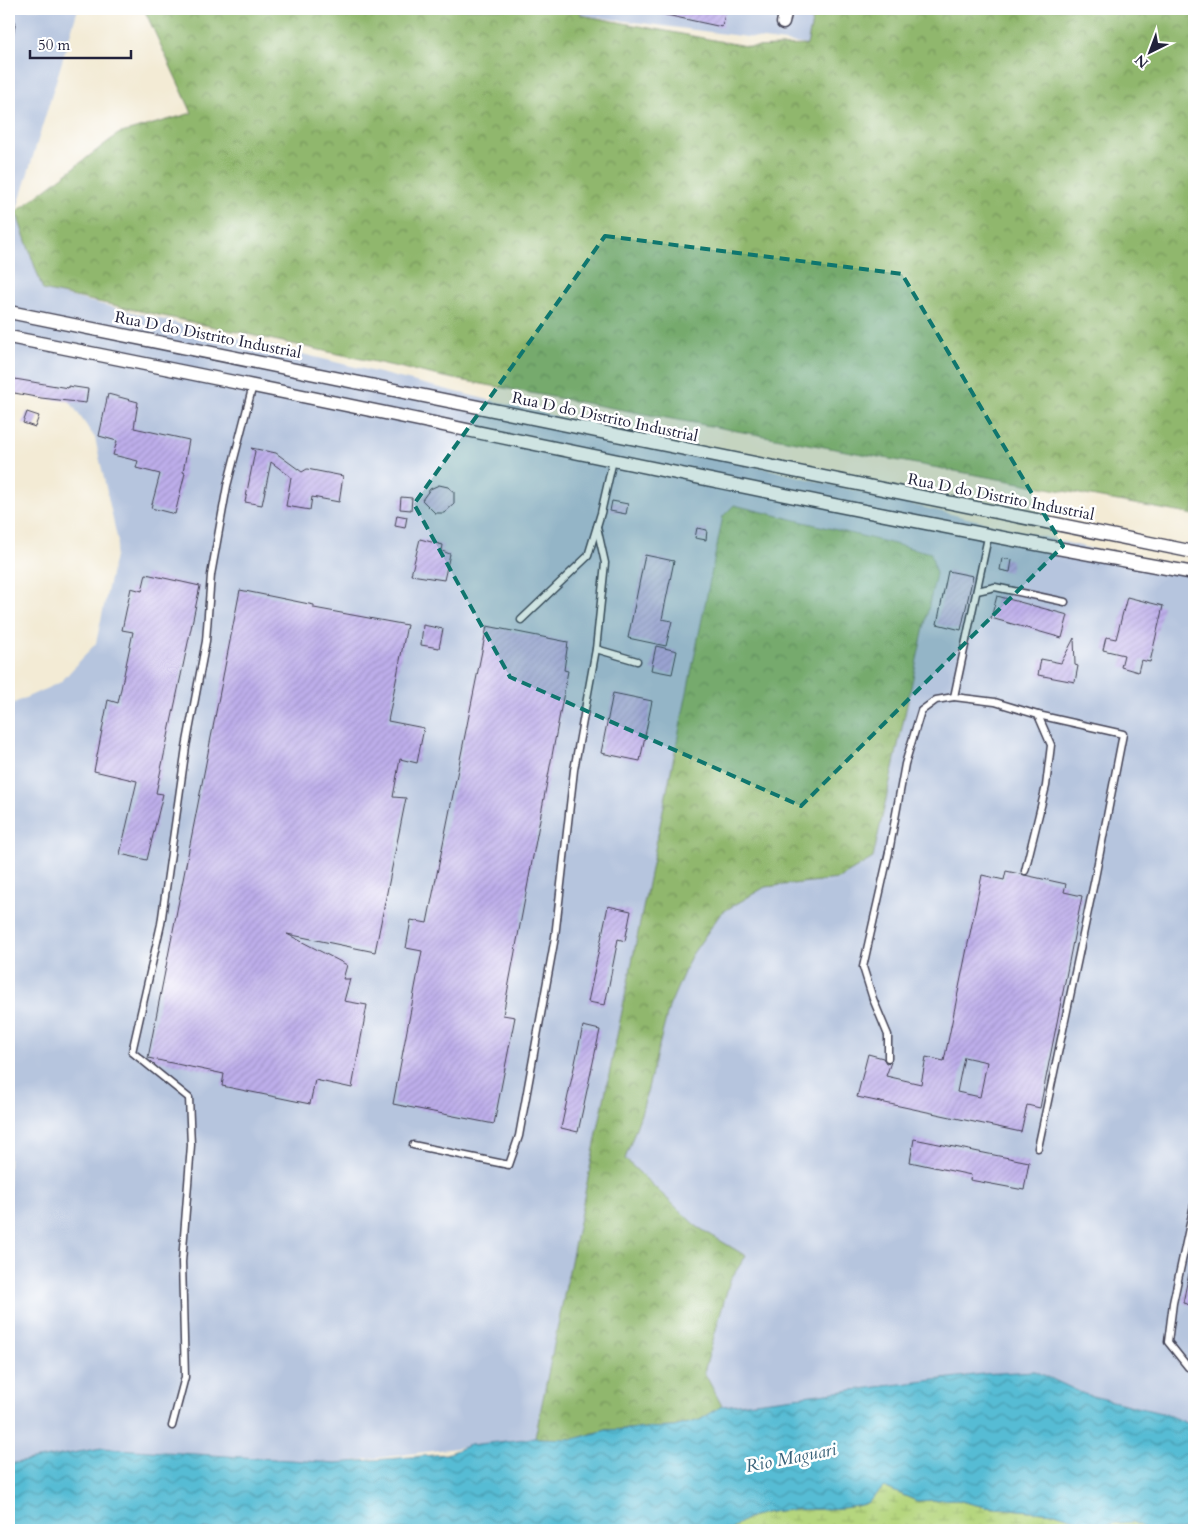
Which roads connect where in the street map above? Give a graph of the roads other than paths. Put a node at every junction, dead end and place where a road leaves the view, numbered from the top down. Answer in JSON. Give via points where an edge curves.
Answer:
{"nodes":[{"id":1,"x":786,"y":9,"type":"edge"},
{"id":2,"x":9,"y":19,"type":"edge"},
{"id":3,"x":783,"y":23,"type":"dead end"},
{"id":4,"x":9,"y":36,"type":"edge"},
{"id":5,"x":9,"y":312,"type":"edge"},
{"id":6,"x":9,"y":337,"type":"edge"},
{"id":7,"x":256,"y":362,"type":"junction"},
{"id":8,"x":253,"y":385,"type":"junction"},
{"id":9,"x":614,"y":459,"type":"junction"},
{"id":10,"x":597,"y":527,"type":"junction"},
{"id":11,"x":988,"y":537,"type":"junction"},
{"id":12,"x":1194,"y":552,"type":"edge"},
{"id":13,"x":1194,"y":573,"type":"edge"},
{"id":14,"x":977,"y":591,"type":"junction"},
{"id":15,"x":1065,"y":602,"type":"dead end"},
{"id":16,"x":521,"y":620,"type":"dead end"},
{"id":17,"x":596,"y":649,"type":"junction"},
{"id":18,"x":638,"y":660,"type":"dead end"},
{"id":19,"x":954,"y":697,"type":"junction"},
{"id":20,"x":1038,"y":715,"type":"junction"},
{"id":21,"x":1025,"y":871,"type":"dead end"},
{"id":22,"x":888,"y":1058,"type":"dead end"},
{"id":23,"x":413,"y":1145,"type":"dead end"},
{"id":24,"x":1038,"y":1148,"type":"dead end"},
{"id":25,"x":1194,"y":1205,"type":"edge"},
{"id":26,"x":1194,"y":1370,"type":"edge"},
{"id":27,"x":172,"y":1426,"type":"dead end"}],
"edges":[{"from":1,"to":3,"type":"street"},
{"from":2,"to":4,"type":"lane"},
{"from":5,"to":7,"type":"street","name":"Rua D do Distrito Industrial"},
{"from":6,"to":8,"type":"street"},
{"from":7,"to":8,"type":"street"},
{"from":7,"to":12,"type":"street","name":"Rua D do Distrito Industrial"},
{"from":8,"to":9,"type":"street"},
{"from":8,"to":27,"type":"lane","via":[[227,486],[211,575],[206,641],[186,746],[161,924],[132,1052],[189,1098],[191,1146],[182,1262],[185,1377]]},
{"from":9,"to":10,"type":"lane"},
{"from":9,"to":11,"type":"street"},
{"from":10,"to":16,"type":"lane","via":[[588,556]]},
{"from":10,"to":17,"type":"lane","via":[[605,563]]},
{"from":11,"to":13,"type":"street"},
{"from":11,"to":14,"type":"lane"},
{"from":14,"to":15,"type":"lane","via":[[995,587]]},
{"from":14,"to":19,"type":"lane"},
{"from":17,"to":18,"type":"lane"},
{"from":17,"to":23,"type":"lane","via":[[574,770],[555,937],[519,1136],[509,1165]]},
{"from":19,"to":20,"type":"lane","via":[[996,702]]},
{"from":19,"to":22,"type":"lane","via":[[936,700],[921,712],[905,764],[863,967],[888,1035]]},
{"from":20,"to":21,"type":"lane","via":[[1051,745],[1046,786]]},
{"from":20,"to":24,"type":"lane","via":[[1123,734]]},
{"from":25,"to":26,"type":"lane","via":[[1168,1342]]}]}
